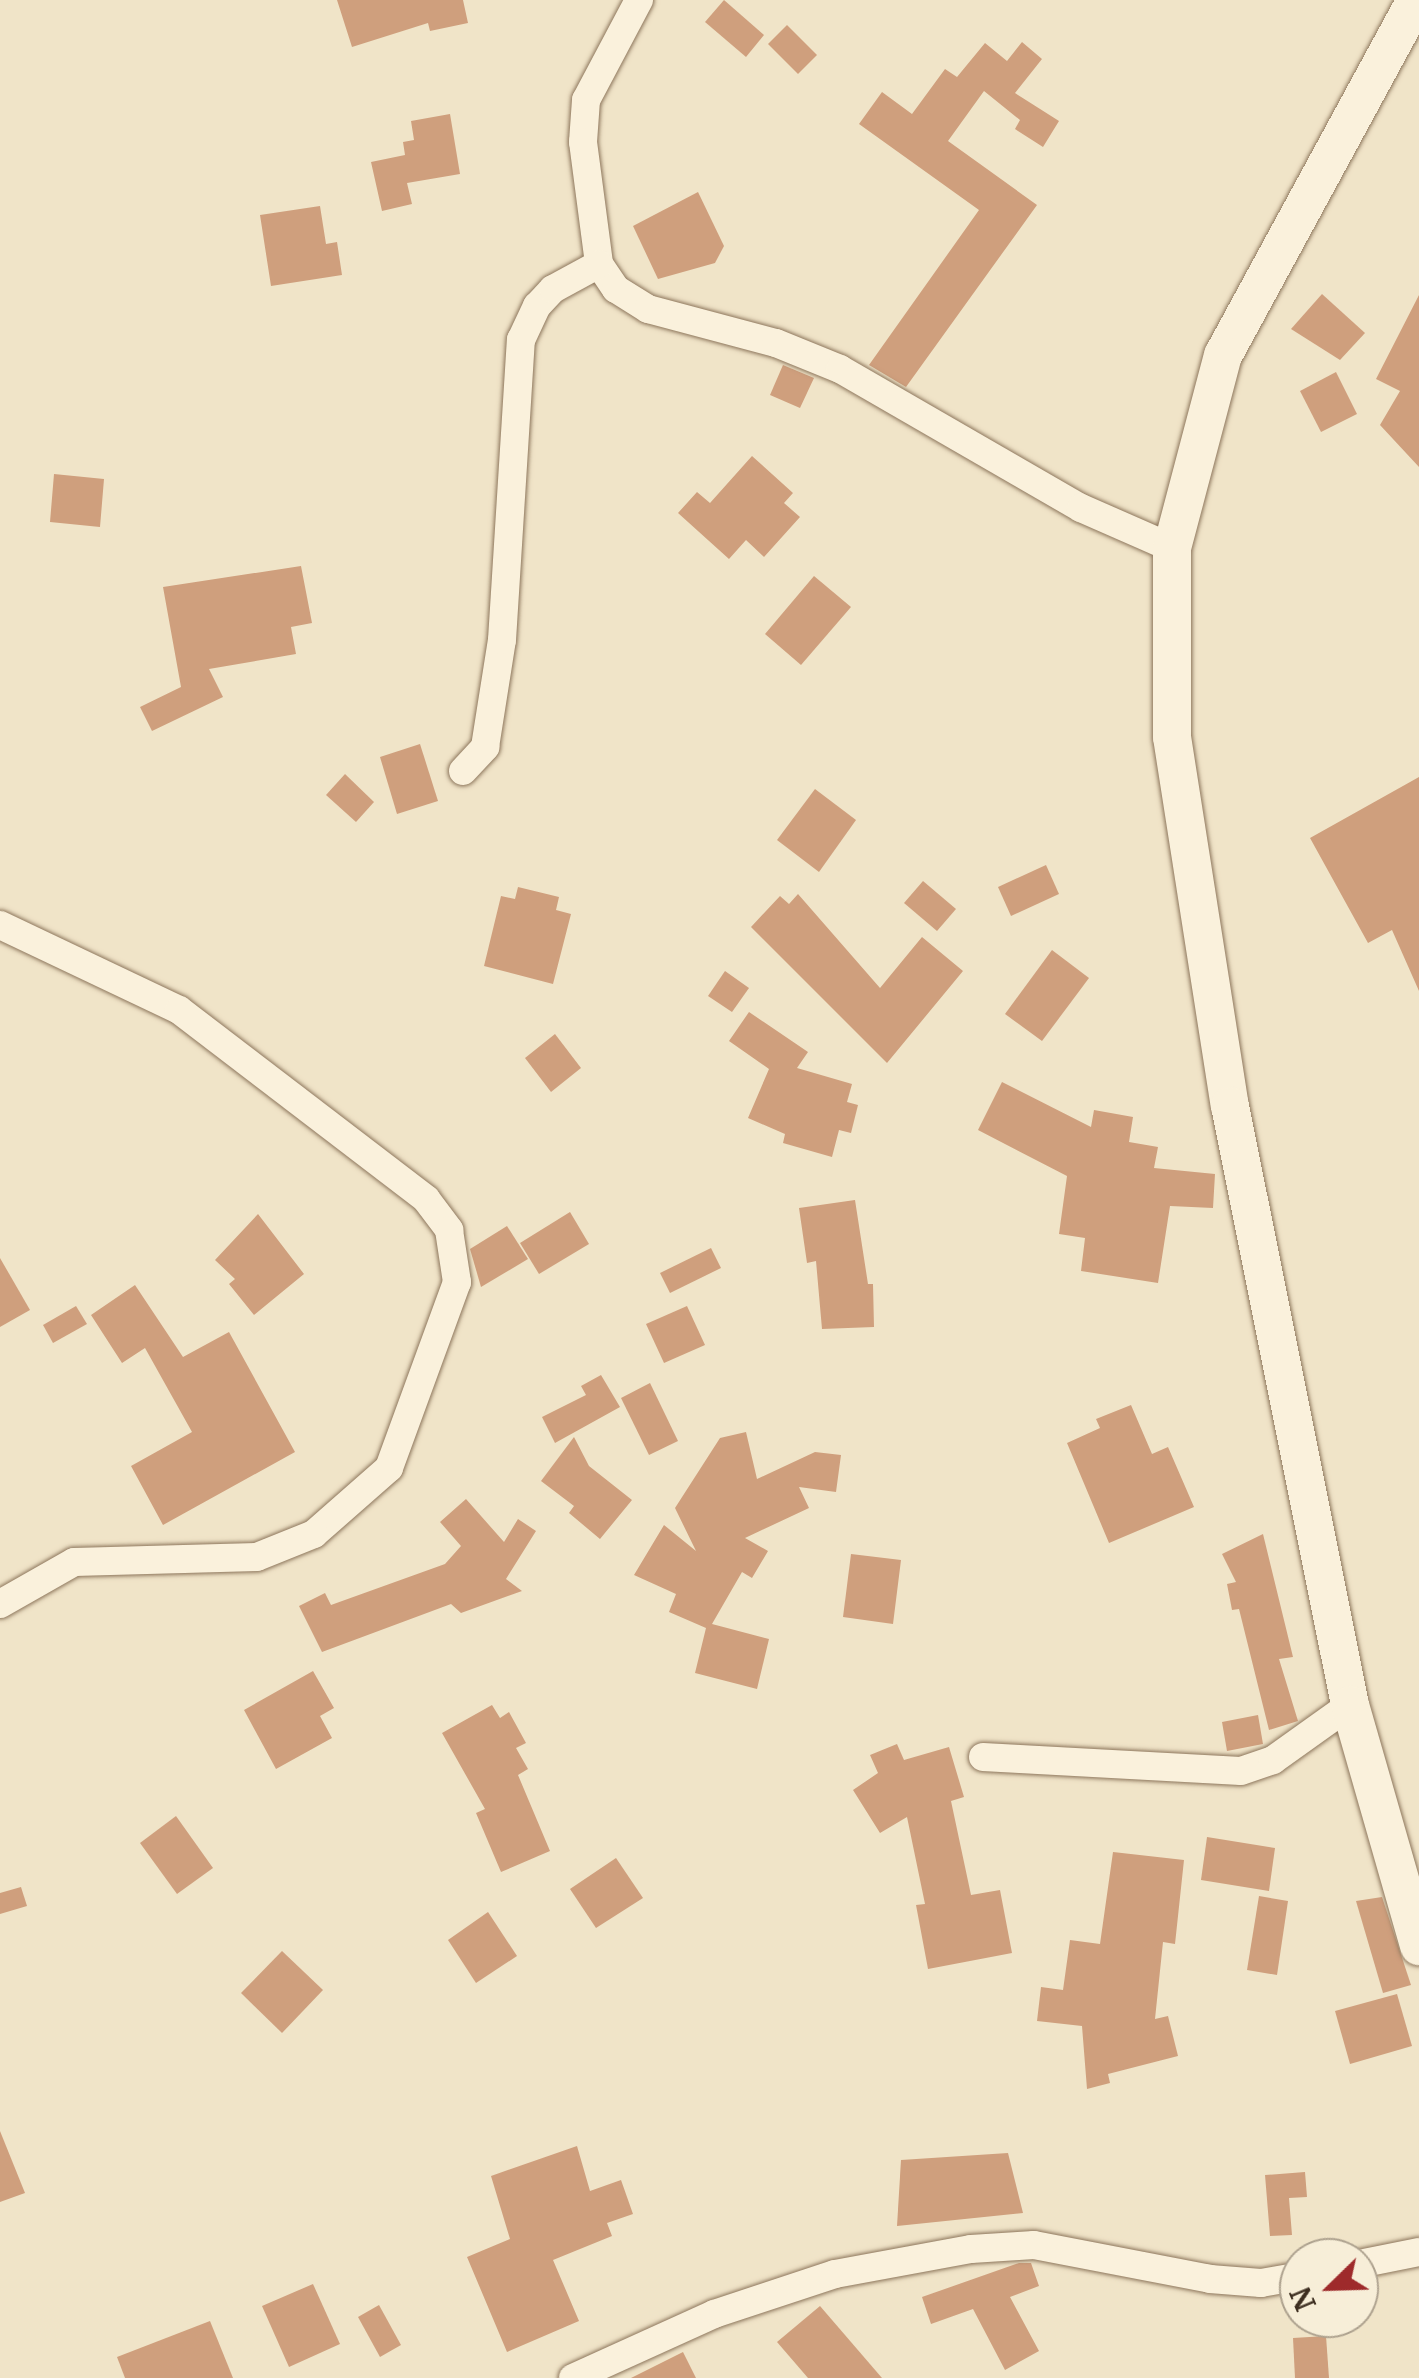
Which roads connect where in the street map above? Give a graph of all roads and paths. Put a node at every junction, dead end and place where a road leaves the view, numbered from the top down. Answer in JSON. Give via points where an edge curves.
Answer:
{"nodes":[{"id":1,"x":639,"y":0,"type":"edge"},
{"id":2,"x":1416,"y":0,"type":"edge"},
{"id":3,"x":599,"y":264,"type":"junction"},
{"id":4,"x":1172,"y":548,"type":"junction"},
{"id":5,"x":462,"y":771,"type":"dead end"},
{"id":6,"x":0,"y":925,"type":"edge"},
{"id":7,"x":0,"y":1604,"type":"edge"},
{"id":8,"x":1350,"y":1705,"type":"junction"},
{"id":9,"x":983,"y":1757,"type":"dead end"},
{"id":10,"x":1419,"y":1946,"type":"edge"},
{"id":11,"x":1419,"y":2252,"type":"edge"},
{"id":12,"x":1379,"y":2260,"type":"edge"},
{"id":13,"x":1279,"y":2280,"type":"edge"},
{"id":14,"x":573,"y":2378,"type":"edge"}],
"edges":[{"from":1,"to":3,"type":"street","via":[[586,100],[583,142]]},
{"from":2,"to":4,"type":"main road","via":[[1223,355]]},
{"from":3,"to":4,"type":"street","via":[[616,289],[648,309],[776,343],[840,370],[1082,508]]},
{"from":3,"to":5,"type":"street","via":[[536,306],[521,340],[502,640],[485,748]]},
{"from":4,"to":8,"type":"main road","via":[[1172,737],[1198,934]]},
{"from":6,"to":7,"type":"street","via":[[179,1010],[410,1188],[449,1230],[457,1282],[389,1468],[314,1534],[257,1557],[74,1562]]},
{"from":8,"to":9,"type":"street","via":[[1273,1760],[1241,1771]]},
{"from":8,"to":10,"type":"main road"},
{"from":11,"to":12,"type":"street"},
{"from":13,"to":14,"type":"street","via":[[1210,2280],[1034,2245],[971,2248],[835,2274],[714,2314]]}]}
